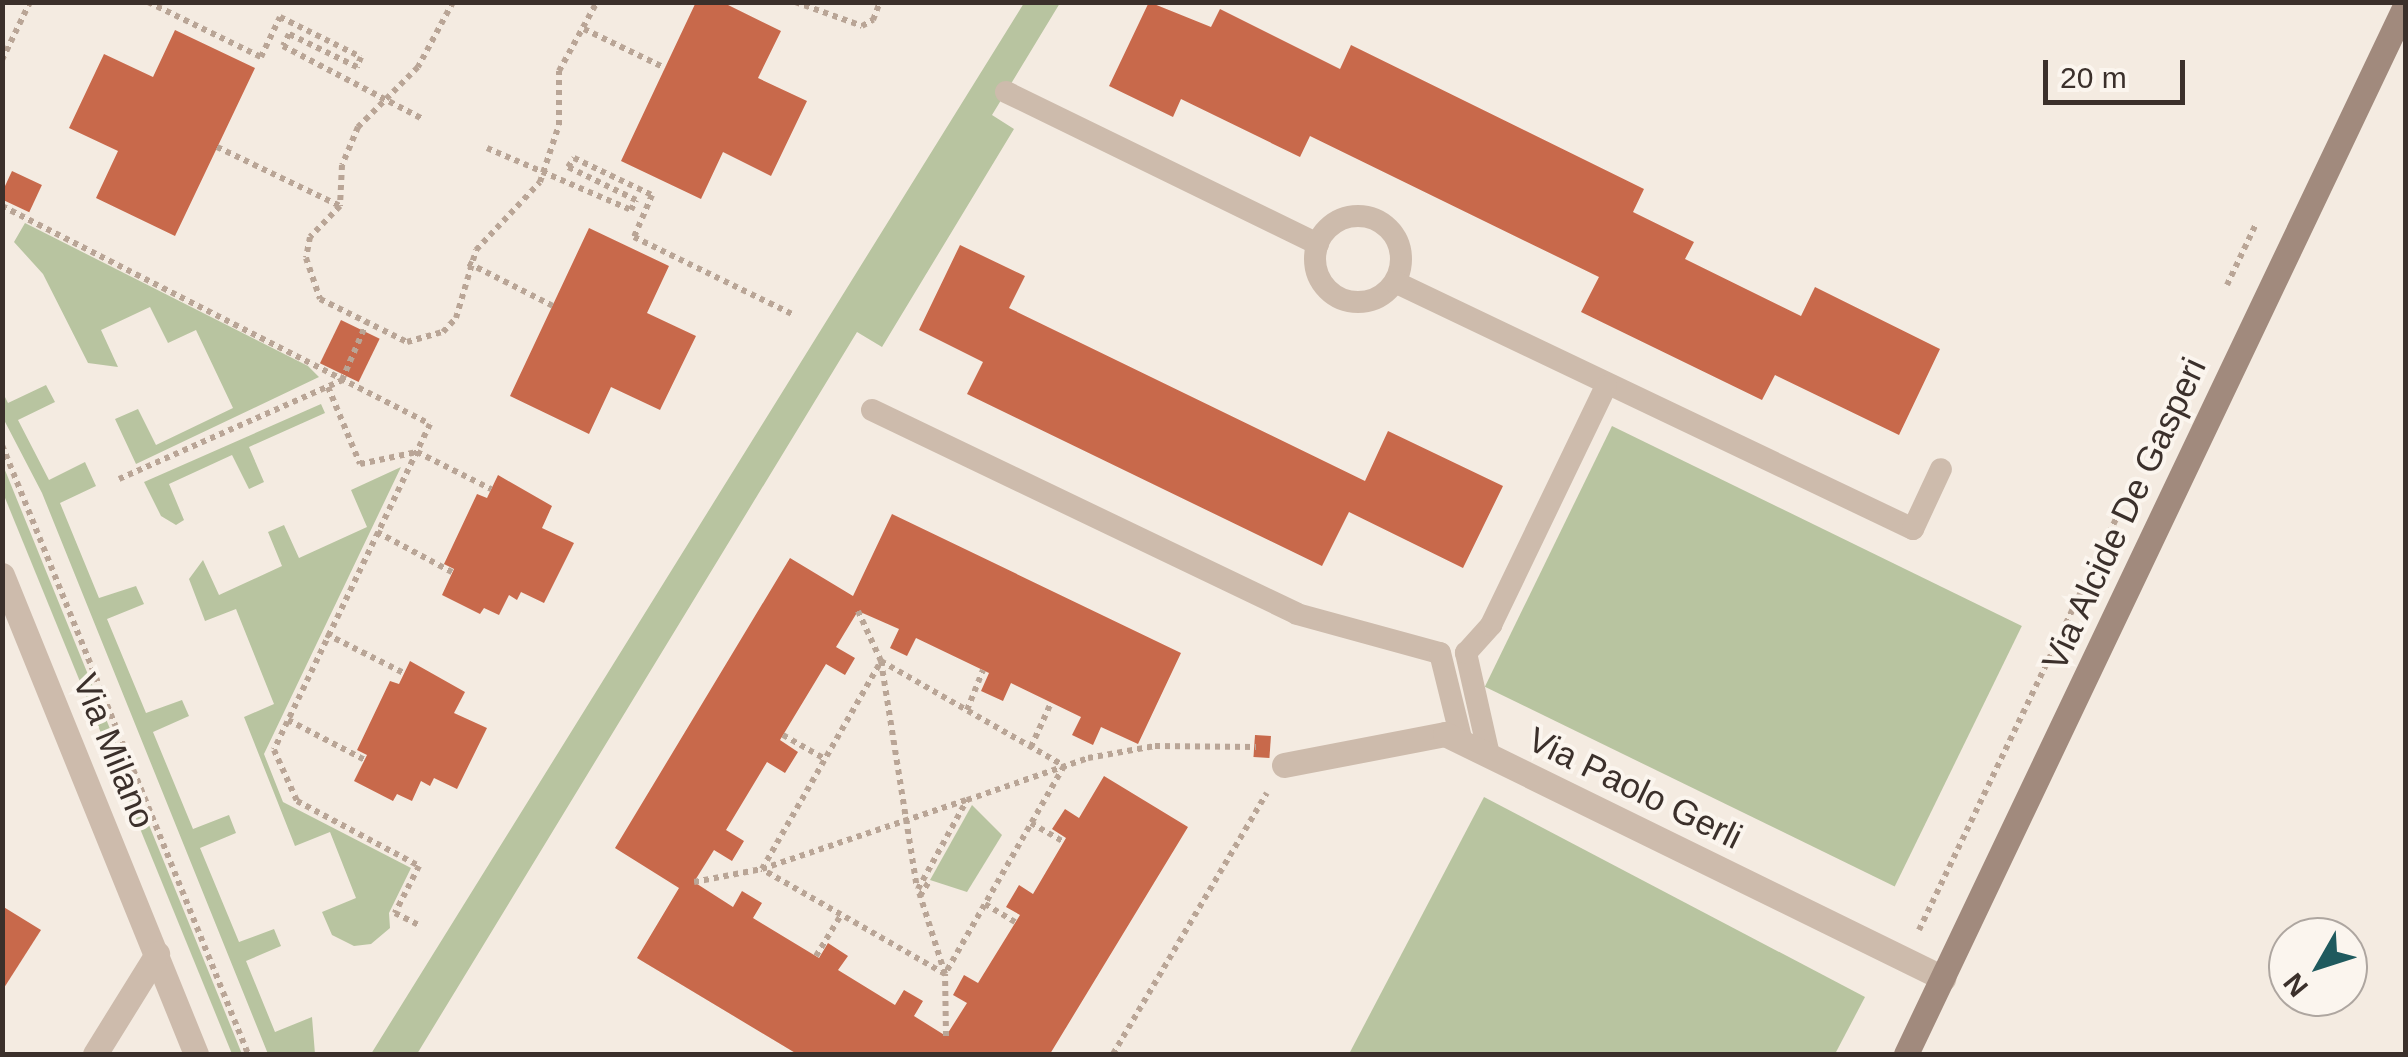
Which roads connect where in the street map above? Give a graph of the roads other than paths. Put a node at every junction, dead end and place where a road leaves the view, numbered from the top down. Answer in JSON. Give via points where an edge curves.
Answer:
{"nodes":[{"id":1,"x":2406,"y":4,"type":"edge"},
{"id":2,"x":1006,"y":92,"type":"dead end"},
{"id":3,"x":1318,"y":244,"type":"junction"},
{"id":4,"x":1395,"y":282,"type":"junction"},
{"id":5,"x":1606,"y":386,"type":"junction"},
{"id":6,"x":872,"y":410,"type":"dead end"},
{"id":7,"x":1940,"y":469,"type":"dead end"},
{"id":8,"x":2,"y":576,"type":"edge"},
{"id":9,"x":1440,"y":653,"type":"junction"},
{"id":10,"x":1466,"y":653,"type":"junction"},
{"id":11,"x":1462,"y":742,"type":"junction"},
{"id":12,"x":1489,"y":755,"type":"junction"},
{"id":13,"x":1284,"y":764,"type":"road end"},
{"id":14,"x":157,"y":954,"type":"junction"},
{"id":15,"x":1943,"y":978,"type":"junction"},
{"id":16,"x":94,"y":1054,"type":"edge"},
{"id":17,"x":196,"y":1054,"type":"edge"},
{"id":18,"x":1906,"y":1054,"type":"edge"}],
"edges":[{"from":1,"to":15,"type":"street","name":"Via Alcide De Gasperi"},
{"from":2,"to":3,"type":"lane"},
{"from":3,"to":4,"type":"lane","via":[[1323,284],[1339,298],[1360,303],[1381,297]]},
{"from":3,"to":4,"type":"lane","via":[[1348,217],[1368,217],[1398,242]]},
{"from":4,"to":5,"type":"lane"},
{"from":5,"to":7,"type":"lane","via":[[1913,529]]},
{"from":5,"to":10,"type":"lane","via":[[1492,625]]},
{"from":6,"to":9,"type":"lane","via":[[1296,614]]},
{"from":8,"to":14,"type":"street","name":"Via Milano"},
{"from":9,"to":10,"type":"lane"},
{"from":9,"to":11,"type":"lane"},
{"from":10,"to":12,"type":"lane"},
{"from":11,"to":12,"type":"street","name":"Via Paolo Gerli"},
{"from":11,"to":13,"type":"street","name":"Via Paolo Gerli","via":[[1445,734],[1402,738]]},
{"from":12,"to":15,"type":"street","name":"Via Paolo Gerli"},
{"from":14,"to":16,"type":"street"},
{"from":14,"to":17,"type":"street","name":"Via Milano"},
{"from":15,"to":18,"type":"street","name":"Via Alcide De Gasperi"}]}
